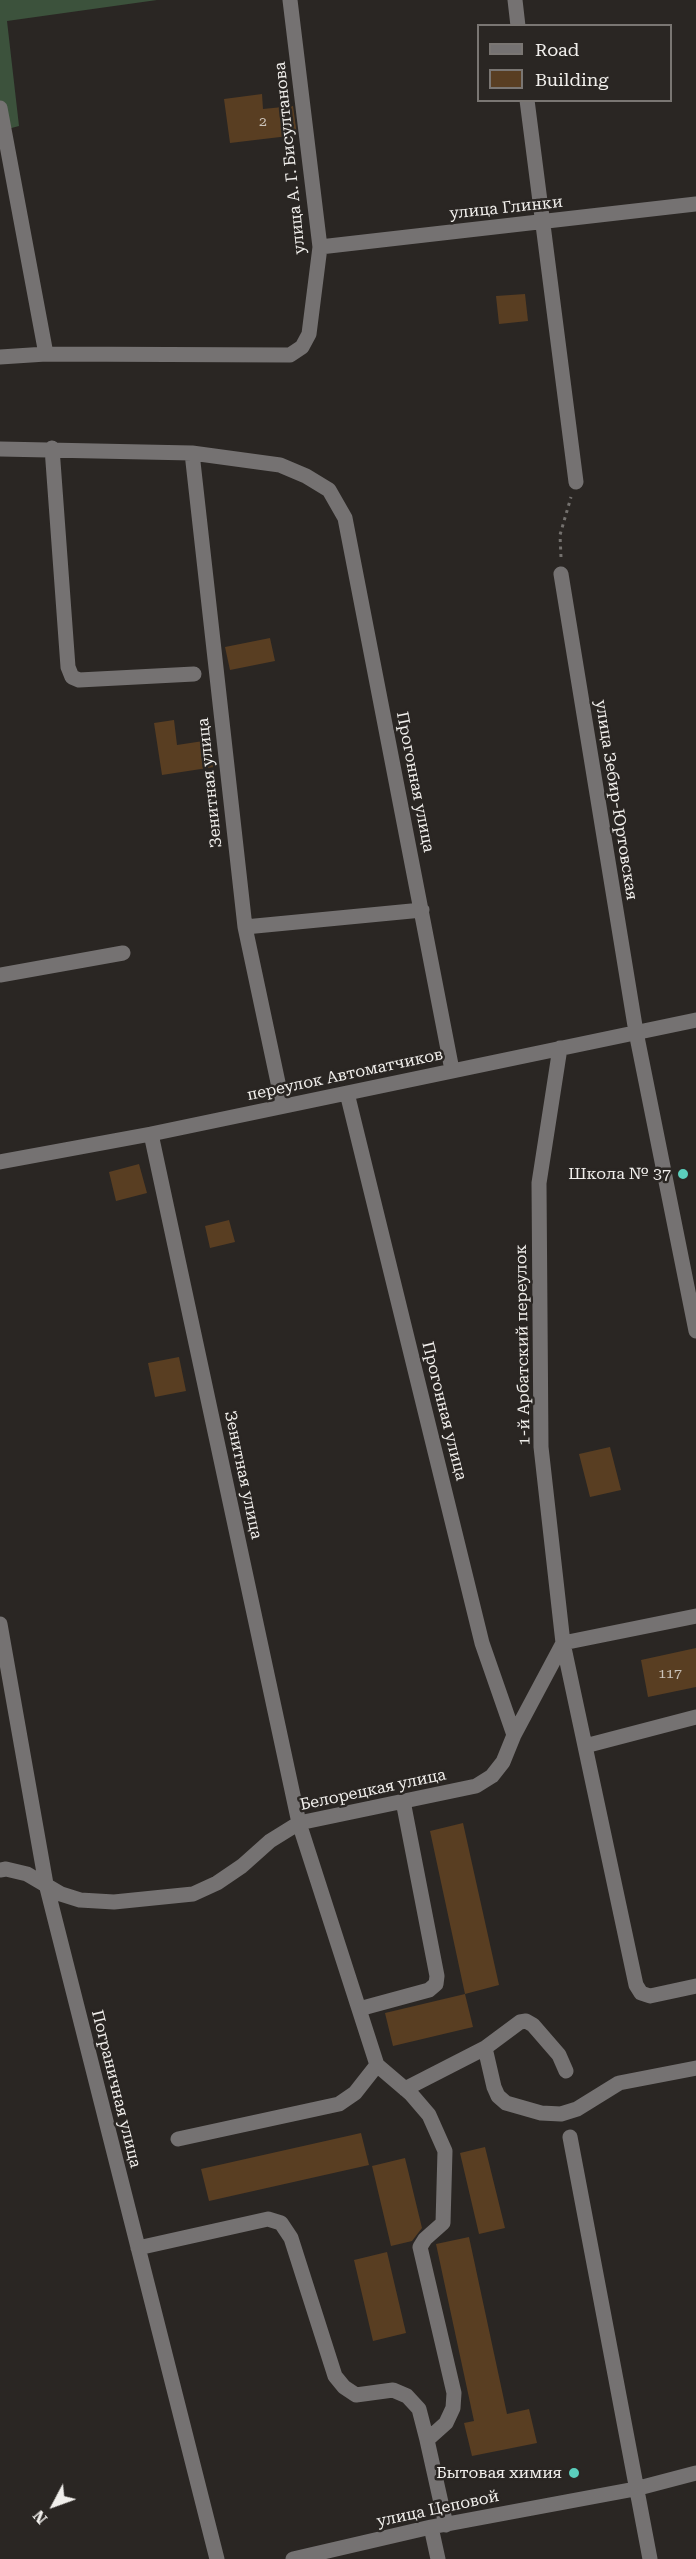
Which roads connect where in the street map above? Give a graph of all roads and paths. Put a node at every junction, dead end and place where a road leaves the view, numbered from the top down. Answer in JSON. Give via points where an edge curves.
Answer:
{"nodes":[{"id":1,"x":290,"y":0,"type":"edge"},
{"id":2,"x":516,"y":0,"type":"edge"},
{"id":3,"x":518,"y":24,"type":"edge"},
{"id":4,"x":527,"y":102,"type":"edge"},
{"id":5,"x":0,"y":108,"type":"edge"},
{"id":6,"x":696,"y":204,"type":"edge"},
{"id":7,"x":541,"y":222,"type":"junction"},
{"id":8,"x":320,"y":247,"type":"junction"},
{"id":9,"x":45,"y":354,"type":"junction"},
{"id":10,"x":0,"y":357,"type":"edge"},
{"id":11,"x":52,"y":448,"type":"junction"},
{"id":12,"x":0,"y":449,"type":"edge"},
{"id":13,"x":192,"y":453,"type":"junction"},
{"id":14,"x":576,"y":482,"type":"joint"},
{"id":15,"x":561,"y":574,"type":"joint"},
{"id":16,"x":194,"y":674,"type":"dead end"},
{"id":17,"x":422,"y":910,"type":"junction"},
{"id":18,"x":244,"y":927,"type":"junction"},
{"id":19,"x":123,"y":953,"type":"dead end"},
{"id":20,"x":0,"y":975,"type":"edge"},
{"id":21,"x":696,"y":1020,"type":"edge"},
{"id":22,"x":636,"y":1032,"type":"junction"},
{"id":23,"x":560,"y":1048,"type":"junction"},
{"id":24,"x":452,"y":1070,"type":"junction"},
{"id":25,"x":347,"y":1093,"type":"junction"},
{"id":26,"x":283,"y":1106,"type":"junction"},
{"id":27,"x":151,"y":1134,"type":"junction"},
{"id":28,"x":0,"y":1162,"type":"edge"},
{"id":29,"x":696,"y":1331,"type":"edge"},
{"id":30,"x":696,"y":1617,"type":"edge"},
{"id":31,"x":0,"y":1624,"type":"edge"},
{"id":32,"x":563,"y":1642,"type":"junction"},
{"id":33,"x":696,"y":1718,"type":"edge"},
{"id":34,"x":514,"y":1735,"type":"junction"},
{"id":35,"x":585,"y":1746,"type":"junction"},
{"id":36,"x":403,"y":1801,"type":"junction"},
{"id":37,"x":299,"y":1823,"type":"junction"},
{"id":38,"x":0,"y":1870,"type":"edge"},
{"id":39,"x":46,"y":1884,"type":"junction"},
{"id":40,"x":696,"y":1986,"type":"edge"},
{"id":41,"x":359,"y":2009,"type":"junction"},
{"id":42,"x":484,"y":2048,"type":"junction"},
{"id":43,"x":377,"y":2065,"type":"junction"},
{"id":44,"x":696,"y":2068,"type":"edge"},
{"id":45,"x":566,"y":2071,"type":"dead end"},
{"id":46,"x":405,"y":2089,"type":"junction"},
{"id":47,"x":570,"y":2137,"type":"dead end"},
{"id":48,"x":178,"y":2139,"type":"dead end"},
{"id":49,"x":138,"y":2248,"type":"junction"},
{"id":50,"x":427,"y":2440,"type":"junction"},
{"id":51,"x":696,"y":2473,"type":"edge"},
{"id":52,"x":636,"y":2489,"type":"junction"},
{"id":53,"x":438,"y":2526,"type":"junction"},
{"id":54,"x":217,"y":2559,"type":"edge"},
{"id":55,"x":293,"y":2559,"type":"edge"},
{"id":56,"x":438,"y":2559,"type":"edge"},
{"id":57,"x":650,"y":2559,"type":"edge"}],
"edges":[{"from":1,"to":8,"type":"street","name":"улица А. Г. Бисултанова"},
{"from":2,"to":3,"type":"street"},
{"from":4,"to":7,"type":"street"},
{"from":5,"to":9,"type":"street"},
{"from":6,"to":7,"type":"street","name":"улица Глинки"},
{"from":7,"to":8,"type":"street","name":"улица Глинки"},
{"from":7,"to":14,"type":"street"},
{"from":8,"to":9,"type":"street","name":"улица А. Г. Бисултанова","via":[[309,334],[302,347],[290,355]]},
{"from":9,"to":10,"type":"street"},
{"from":11,"to":12,"type":"street"},
{"from":11,"to":13,"type":"street"},
{"from":11,"to":16,"type":"street","via":[[68,667],[72,677],[79,680]]},
{"from":13,"to":17,"type":"street","name":"Прогонная улица","via":[[280,465],[329,490],[338,503],[347,530]]},
{"from":13,"to":18,"type":"street","name":"Зенитная улица"},
{"from":14,"to":15,"type":"path","via":[[560,535]]},
{"from":15,"to":22,"type":"street","name":"улица Зебир-Юртовская"},
{"from":17,"to":18,"type":"street"},
{"from":17,"to":24,"type":"street","name":"Прогонная улица"},
{"from":18,"to":26,"type":"street","name":"Зенитная улица"},
{"from":19,"to":20,"type":"street"},
{"from":21,"to":22,"type":"street","name":"переулок Автоматчиков"},
{"from":22,"to":23,"type":"street","name":"переулок Автоматчиков"},
{"from":22,"to":29,"type":"street","name":"улица Зебир-Юртовская"},
{"from":23,"to":24,"type":"street","name":"переулок Автоматчиков"},
{"from":23,"to":32,"type":"street","name":"1-й Арбатский переулок","via":[[539,1195],[541,1447]]},
{"from":24,"to":25,"type":"street","name":"переулок Автоматчиков"},
{"from":25,"to":26,"type":"street","name":"переулок Автоматчиков"},
{"from":25,"to":34,"type":"street","name":"Прогонная улица","via":[[482,1643]]},
{"from":26,"to":27,"type":"street","name":"переулок Автоматчиков"},
{"from":27,"to":28,"type":"street","name":"переулок Автоматчиков"},
{"from":27,"to":37,"type":"street","name":"Зенитная улица"},
{"from":30,"to":32,"type":"street"},
{"from":31,"to":39,"type":"street","name":"Пограничная улица"},
{"from":32,"to":34,"type":"street"},
{"from":32,"to":35,"type":"street","name":"1-й Арбатский переулок"},
{"from":33,"to":35,"type":"street"},
{"from":34,"to":36,"type":"street","name":"Белорецкая улица","via":[[503,1762],[492,1776],[476,1786]]},
{"from":35,"to":40,"type":"street","name":"1-й Арбатский переулок","via":[[636,1985],[650,1996]]},
{"from":36,"to":37,"type":"street","name":"Белорецкая улица"},
{"from":36,"to":41,"type":"street","via":[[436,1984],[429,1990]]},
{"from":37,"to":39,"type":"street","name":"Белорецкая улица","via":[[225,1877],[193,1894],[114,1902],[80,1900]]},
{"from":37,"to":41,"type":"street","name":"Зенитная улица"},
{"from":38,"to":39,"type":"street","name":"Белорецкая улица","via":[[27,1874]]},
{"from":39,"to":49,"type":"street","name":"Пограничная улица"},
{"from":41,"to":43,"type":"street","name":"Зенитная улица"},
{"from":42,"to":44,"type":"street","via":[[498,2097],[541,2113],[561,2114],[577,2109],[619,2083]]},
{"from":42,"to":45,"type":"street","via":[[526,2021],[560,2055]]},
{"from":42,"to":46,"type":"street"},
{"from":43,"to":46,"type":"street"},
{"from":43,"to":48,"type":"street","via":[[355,2093],[339,2104]]},
{"from":46,"to":50,"type":"street","via":[[429,2115],[445,2151],[443,2223],[420,2247],[454,2393],[446,2423]]},
{"from":47,"to":52,"type":"street"},
{"from":49,"to":50,"type":"street","via":[[268,2219],[281,2223],[291,2238],[335,2376],[356,2395],[393,2390],[407,2396],[419,2409]]},
{"from":49,"to":54,"type":"street","name":"Пограничная улица"},
{"from":50,"to":53,"type":"street"},
{"from":51,"to":52,"type":"street","name":"улица Цеповой"},
{"from":52,"to":53,"type":"street","name":"улица Цеповой"},
{"from":52,"to":57,"type":"street"},
{"from":53,"to":55,"type":"street","name":"улица Цеповой"},
{"from":53,"to":56,"type":"street"}]}
